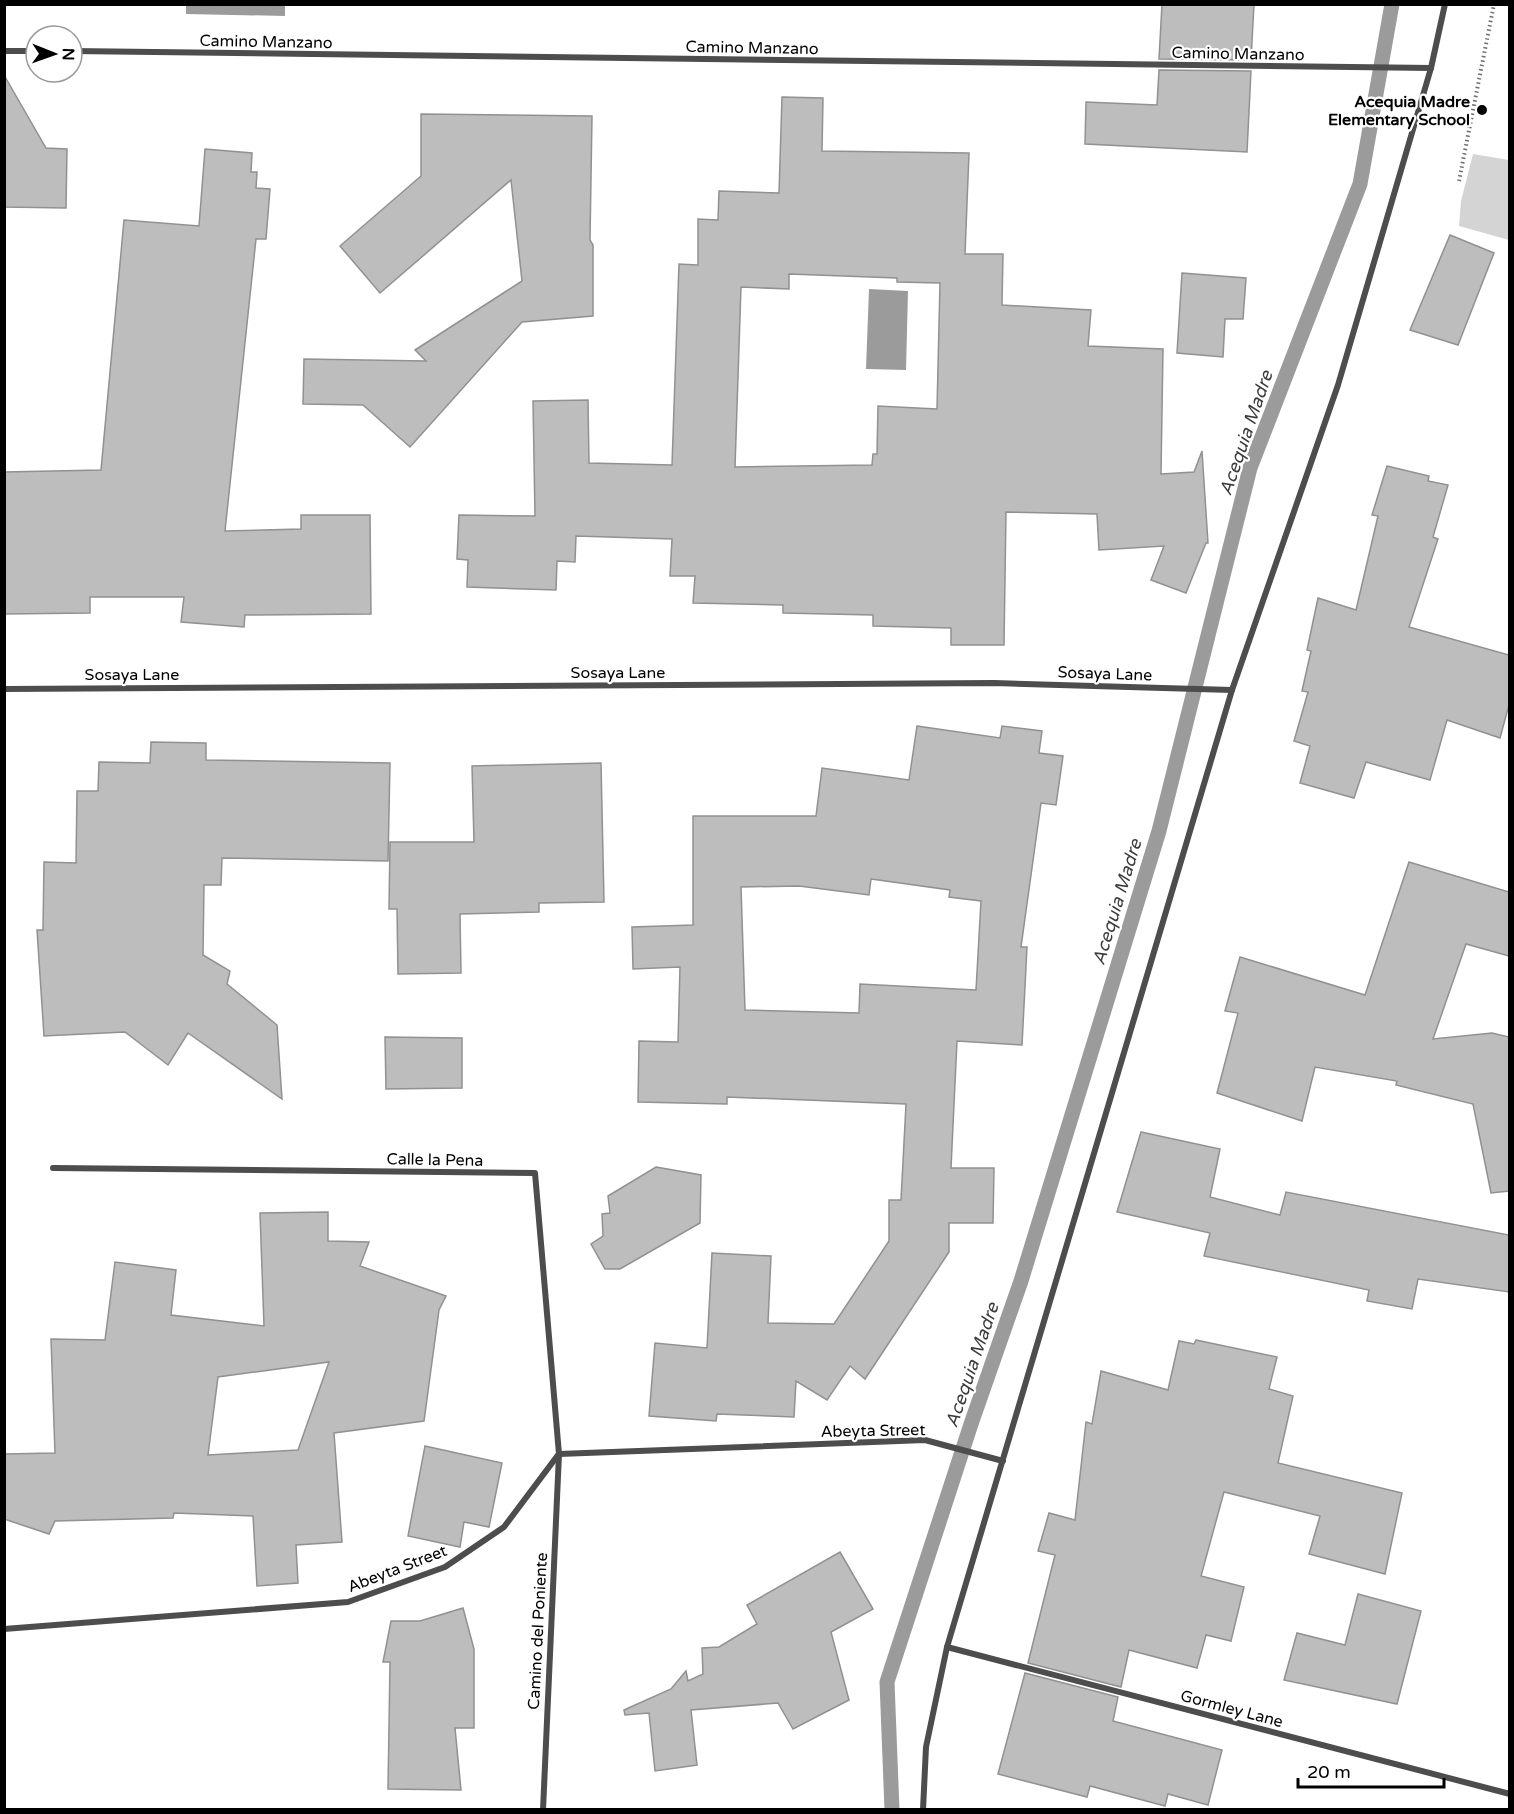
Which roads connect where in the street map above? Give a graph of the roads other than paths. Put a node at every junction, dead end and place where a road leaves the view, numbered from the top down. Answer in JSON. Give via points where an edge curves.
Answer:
{"nodes":[{"id":1,"x":1445,"y":4,"type":"edge"},
{"id":2,"x":4,"y":51,"type":"edge"},
{"id":3,"x":24,"y":51,"type":"edge"},
{"id":4,"x":84,"y":51,"type":"edge"},
{"id":5,"x":1431,"y":68,"type":"junction"},
{"id":6,"x":4,"y":689,"type":"edge"},
{"id":7,"x":1232,"y":690,"type":"junction"},
{"id":8,"x":52,"y":1168,"type":"dead end"},
{"id":9,"x":559,"y":1454,"type":"junction"},
{"id":10,"x":1003,"y":1461,"type":"junction"},
{"id":11,"x":4,"y":1629,"type":"edge"},
{"id":12,"x":947,"y":1647,"type":"junction"},
{"id":13,"x":1509,"y":1794,"type":"edge"},
{"id":14,"x":543,"y":1809,"type":"edge"},
{"id":15,"x":923,"y":1809,"type":"edge"}],
"edges":[{"from":1,"to":5,"type":"street"},
{"from":2,"to":3,"type":"street"},
{"from":4,"to":5,"type":"street","name":"Camino Manzano"},
{"from":5,"to":7,"type":"street","via":[[1338,385]]},
{"from":6,"to":7,"type":"street","name":"Sosaya Lane","via":[[994,683]]},
{"from":7,"to":10,"type":"street"},
{"from":8,"to":9,"type":"street","name":"Calle la Pena","via":[[535,1173]]},
{"from":9,"to":10,"type":"street","name":"Abeyta Street","via":[[925,1440]]},
{"from":9,"to":11,"type":"street","name":"Abeyta Street","via":[[504,1527],[445,1567],[348,1602]]},
{"from":9,"to":14,"type":"street","name":"Camino del Poniente"},
{"from":10,"to":12,"type":"street"},
{"from":12,"to":13,"type":"street","name":"Gormley Lane"},
{"from":12,"to":15,"type":"street","via":[[927,1747]]}]}
